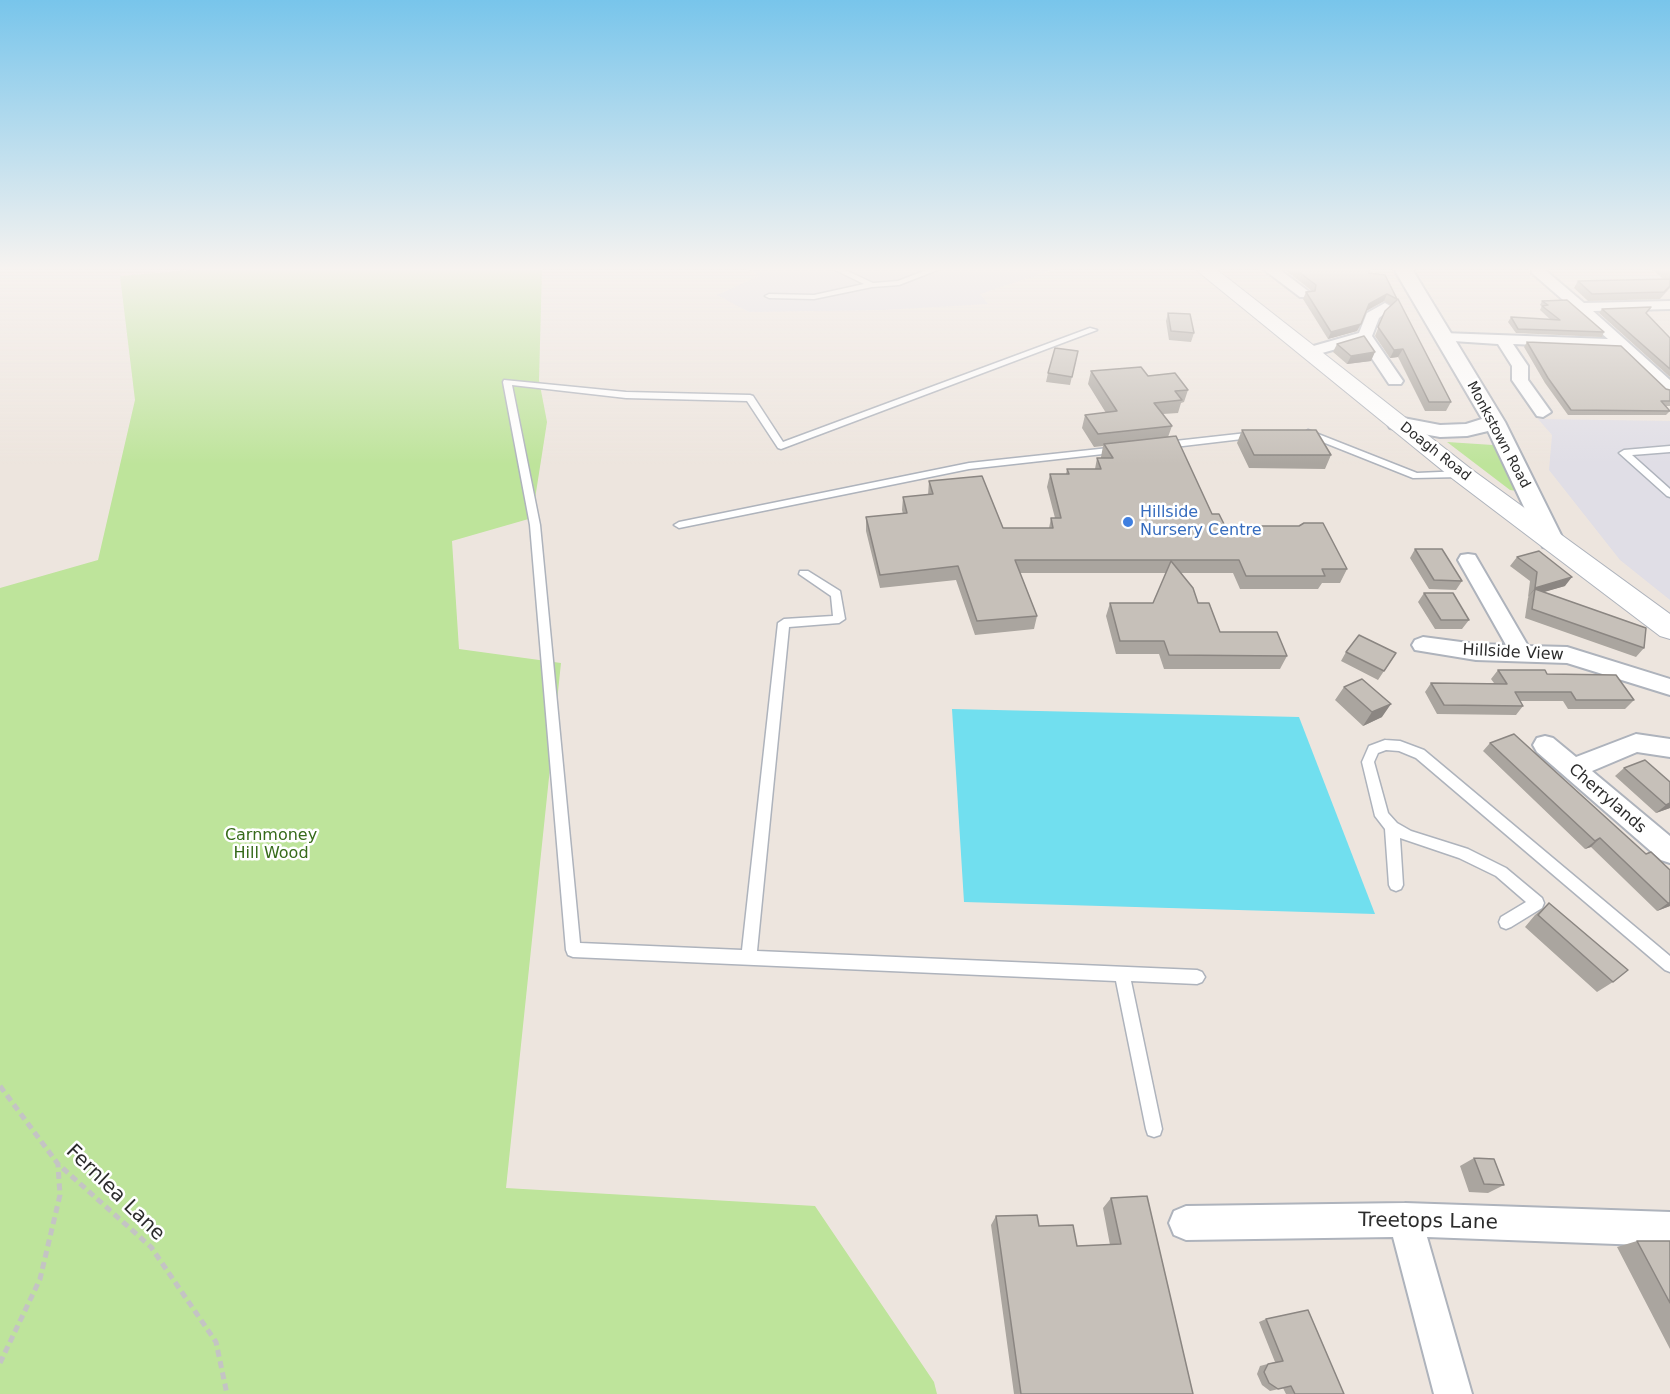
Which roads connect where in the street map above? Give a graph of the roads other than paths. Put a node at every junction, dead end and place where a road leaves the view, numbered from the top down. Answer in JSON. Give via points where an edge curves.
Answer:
{"nodes":[{"id":1,"x":1082,"y":334,"type":"edge"},
{"id":2,"x":1286,"y":334,"type":"edge"},
{"id":3,"x":1441,"y":334,"type":"edge"},
{"id":4,"x":1612,"y":334,"type":"edge"},
{"id":5,"x":1365,"y":336,"type":"joint"},
{"id":6,"x":1443,"y":337,"type":"junction"},
{"id":7,"x":1503,"y":339,"type":"junction"},
{"id":8,"x":1623,"y":344,"type":"junction"},
{"id":9,"x":1308,"y":352,"type":"junction"},
{"id":10,"x":1395,"y":381,"type":"dead end"},
{"id":11,"x":1668,"y":384,"type":"edge"},
{"id":12,"x":1545,"y":404,"type":"dead end"},
{"id":13,"x":1494,"y":422,"type":"junction"},
{"id":14,"x":1398,"y":423,"type":"junction"},
{"id":15,"x":1300,"y":430,"type":"edge"},
{"id":16,"x":1265,"y":434,"type":"edge"},
{"id":17,"x":1158,"y":446,"type":"edge"},
{"id":18,"x":1135,"y":448,"type":"edge"},
{"id":19,"x":1670,"y":449,"type":"edge"},
{"id":20,"x":1462,"y":474,"type":"junction"},
{"id":21,"x":1670,"y":494,"type":"edge"},
{"id":22,"x":680,"y":525,"type":"dead end"},
{"id":23,"x":1552,"y":541,"type":"junction"},
{"id":24,"x":1468,"y":560,"type":"dead end"},
{"id":25,"x":804,"y":574,"type":"dead end"},
{"id":26,"x":1670,"y":629,"type":"edge"},
{"id":27,"x":1423,"y":645,"type":"dead end"},
{"id":28,"x":1521,"y":653,"type":"junction"},
{"id":29,"x":1670,"y":687,"type":"edge"},
{"id":30,"x":1545,"y":746,"type":"dead end"},
{"id":31,"x":1670,"y":748,"type":"edge"},
{"id":32,"x":1573,"y":769,"type":"junction"},
{"id":33,"x":1392,"y":827,"type":"junction"},
{"id":34,"x":1670,"y":852,"type":"edge"},
{"id":35,"x":1396,"y":885,"type":"dead end"},
{"id":36,"x":1506,"y":922,"type":"dead end"},
{"id":37,"x":749,"y":958,"type":"junction"},
{"id":38,"x":1670,"y":965,"type":"edge"},
{"id":39,"x":1122,"y":974,"type":"junction"},
{"id":40,"x":1197,"y":977,"type":"dead end"},
{"id":41,"x":1154,"y":1129,"type":"dead end"},
{"id":42,"x":1406,"y":1220,"type":"junction"},
{"id":43,"x":1186,"y":1223,"type":"dead end"},
{"id":44,"x":1670,"y":1229,"type":"edge"},
{"id":45,"x":1453,"y":1394,"type":"edge"}],
"edges":[{"from":1,"to":37,"type":"lane","via":[[781,446],[750,398],[626,395],[507,382],[535,525],[573,950]]},
{"from":2,"to":9,"type":"main road","name":"Doagh Road"},
{"from":3,"to":6,"type":"street","name":"Monkstown Road"},
{"from":4,"to":8,"type":"street"},
{"from":5,"to":9,"type":"street"},
{"from":5,"to":10,"type":"street"},
{"from":6,"to":7,"type":"street"},
{"from":6,"to":13,"type":"street","name":"Monkstown Road"},
{"from":7,"to":8,"type":"street"},
{"from":7,"to":12,"type":"street","via":[[1520,366],[1520,380]]},
{"from":8,"to":11,"type":"street"},
{"from":9,"to":14,"type":"main road","name":"Doagh Road"},
{"from":13,"to":14,"type":"street","via":[[1467,430],[1440,431]]},
{"from":13,"to":23,"type":"street","name":"Monkstown Road"},
{"from":14,"to":20,"type":"main road","name":"Doagh Road"},
{"from":15,"to":20,"type":"lane","via":[[1416,476]]},
{"from":16,"to":17,"type":"lane"},
{"from":18,"to":22,"type":"lane","via":[[969,466]]},
{"from":19,"to":21,"type":"lane","via":[[1624,453]]},
{"from":20,"to":23,"type":"main road","name":"Doagh Road"},
{"from":23,"to":26,"type":"main road","name":"Doagh Road"},
{"from":24,"to":28,"type":"street"},
{"from":25,"to":37,"type":"lane","via":[[836,594],[839,619],[784,623]]},
{"from":27,"to":28,"type":"street","name":"Hillside View"},
{"from":28,"to":29,"type":"street","name":"Hillside View","via":[[1567,655]]},
{"from":30,"to":32,"type":"street","name":"Cherrylands"},
{"from":31,"to":32,"type":"street","via":[[1636,743]]},
{"from":32,"to":34,"type":"street","name":"Cherrylands"},
{"from":33,"to":35,"type":"lane"},
{"from":33,"to":36,"type":"lane","via":[[1407,836],[1463,853],[1501,872],[1537,903]]},
{"from":33,"to":38,"type":"lane","via":[[1382,816],[1368,762],[1373,750],[1385,745],[1419,754]]},
{"from":37,"to":39,"type":"lane"},
{"from":39,"to":40,"type":"lane"},
{"from":39,"to":41,"type":"lane"},
{"from":42,"to":43,"type":"street","name":"Treetops Lane"},
{"from":42,"to":44,"type":"street","name":"Treetops Lane"},
{"from":42,"to":45,"type":"street"}]}
